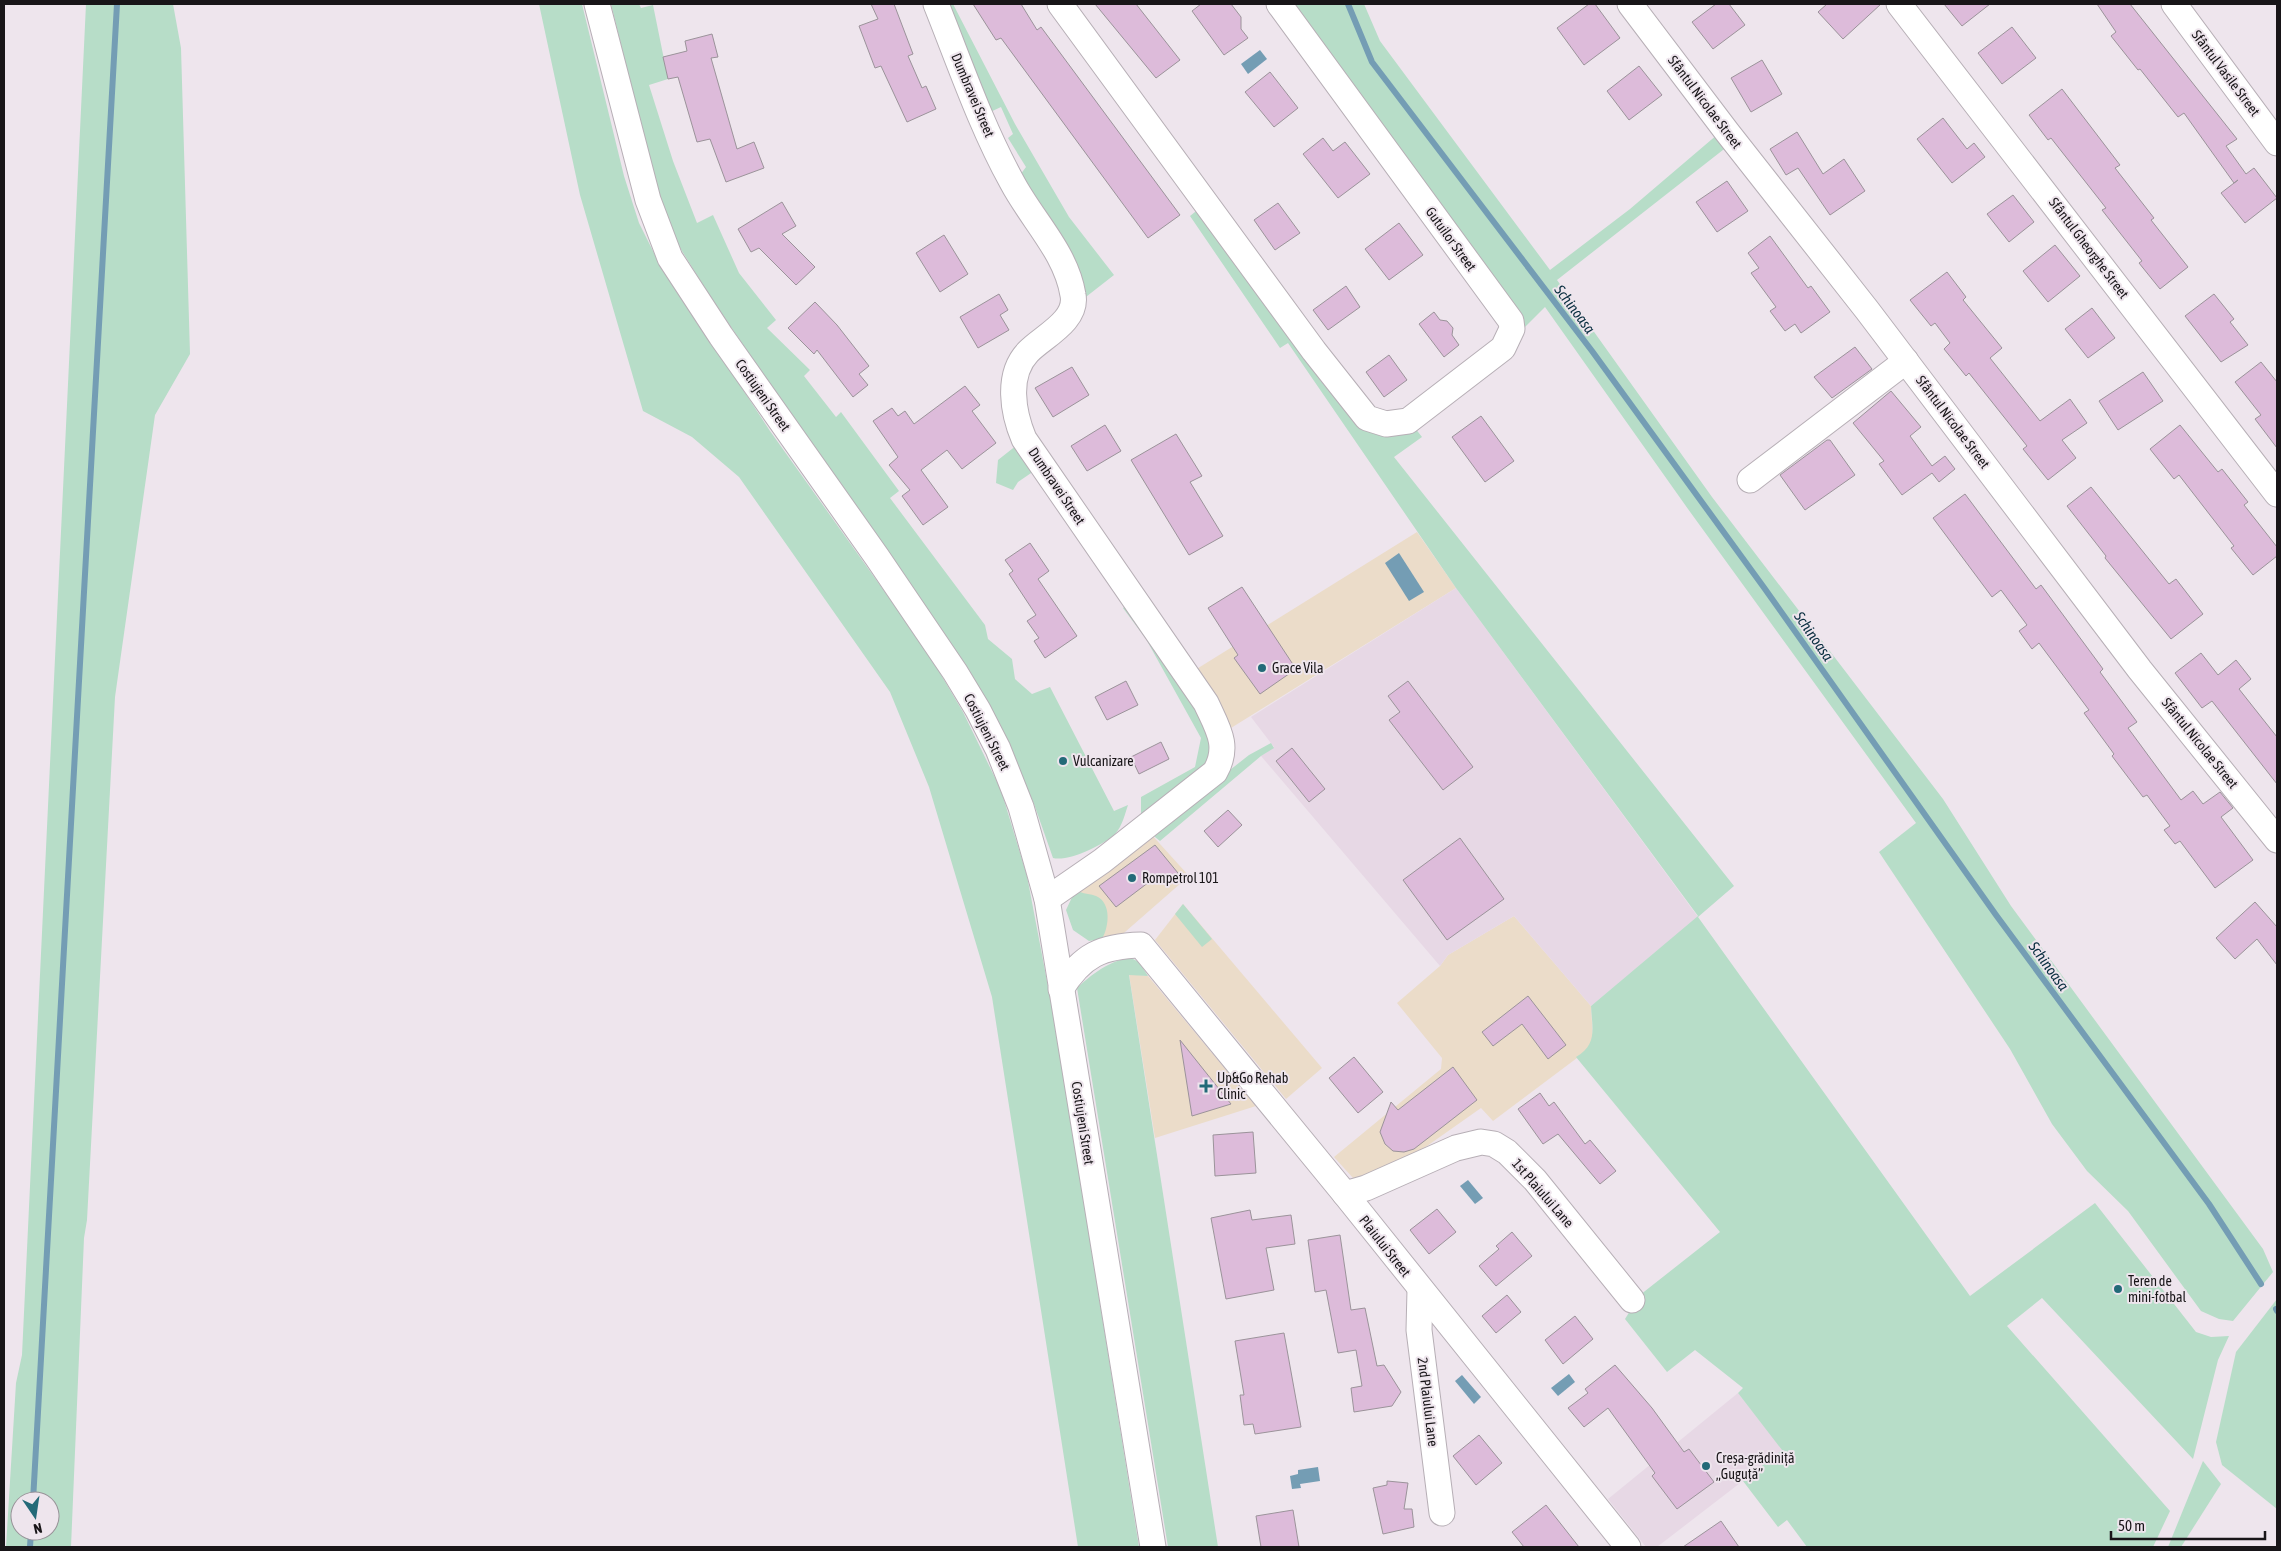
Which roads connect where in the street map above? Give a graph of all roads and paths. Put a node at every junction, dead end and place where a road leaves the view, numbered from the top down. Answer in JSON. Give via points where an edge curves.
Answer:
{"nodes":[{"id":1,"x":597,"y":4,"type":"edge"},
{"id":2,"x":936,"y":4,"type":"edge"},
{"id":3,"x":1060,"y":4,"type":"edge"},
{"id":4,"x":1279,"y":4,"type":"edge"},
{"id":5,"x":1630,"y":4,"type":"edge"},
{"id":6,"x":1899,"y":4,"type":"edge"},
{"id":7,"x":2174,"y":4,"type":"edge"},
{"id":8,"x":2277,"y":143,"type":"edge"},
{"id":9,"x":1906,"y":360,"type":"junction"},
{"id":10,"x":1750,"y":480,"type":"dead end"},
{"id":11,"x":2277,"y":494,"type":"edge"},
{"id":12,"x":2277,"y":840,"type":"edge"},
{"id":13,"x":1047,"y":899,"type":"junction"},
{"id":14,"x":1061,"y":989,"type":"junction"},
{"id":15,"x":1345,"y":1194,"type":"junction"},
{"id":16,"x":1420,"y":1290,"type":"junction"},
{"id":17,"x":1632,"y":1300,"type":"dead end"},
{"id":18,"x":1442,"y":1513,"type":"dead end"},
{"id":19,"x":1153,"y":1547,"type":"edge"},
{"id":20,"x":1628,"y":1547,"type":"edge"}],
"edges":[{"from":1,"to":13,"type":"street","name":"Costiujeni Street","via":[[648,200],[670,258],[956,672],[998,748],[1021,807]]},
{"from":2,"to":13,"type":"street","name":"Dumbravei Street","via":[[1012,183],[1050,240],[1074,297],[1069,313],[1057,328],[1026,353],[1016,374],[1014,400],[1018,424],[1206,703],[1223,746],[1222,760],[1215,772]]},
{"from":3,"to":4,"type":"street","name":"Gutuilor Street","via":[[1308,343],[1367,418],[1386,424],[1408,421],[1503,348],[1512,329],[1511,321]]},
{"from":5,"to":9,"type":"street","name":"Sfântul Nicolae Street"},
{"from":6,"to":11,"type":"street","name":"Sfântul Gheorghe Street"},
{"from":7,"to":8,"type":"street","name":"Sfântul Vasile Street"},
{"from":9,"to":10,"type":"street"},
{"from":9,"to":12,"type":"street","name":"Sfântul Nicolae Street","via":[[2140,670]]},
{"from":13,"to":14,"type":"street","name":"Costiujeni Street"},
{"from":14,"to":15,"type":"street","name":"Plaiului Street","via":[[1070,975],[1093,954],[1107,948],[1141,945]]},
{"from":14,"to":19,"type":"street","name":"Costiujeni Street"},
{"from":15,"to":16,"type":"street","name":"Plaiului Street"},
{"from":15,"to":17,"type":"street","name":"1st Plaiului Lane","via":[[1456,1148],[1481,1142],[1494,1144],[1507,1152],[1534,1180]]},
{"from":16,"to":18,"type":"street","name":"2nd Plaiului Lane","via":[[1419,1330]]},
{"from":16,"to":20,"type":"street","name":"Plaiului Street"}]}
